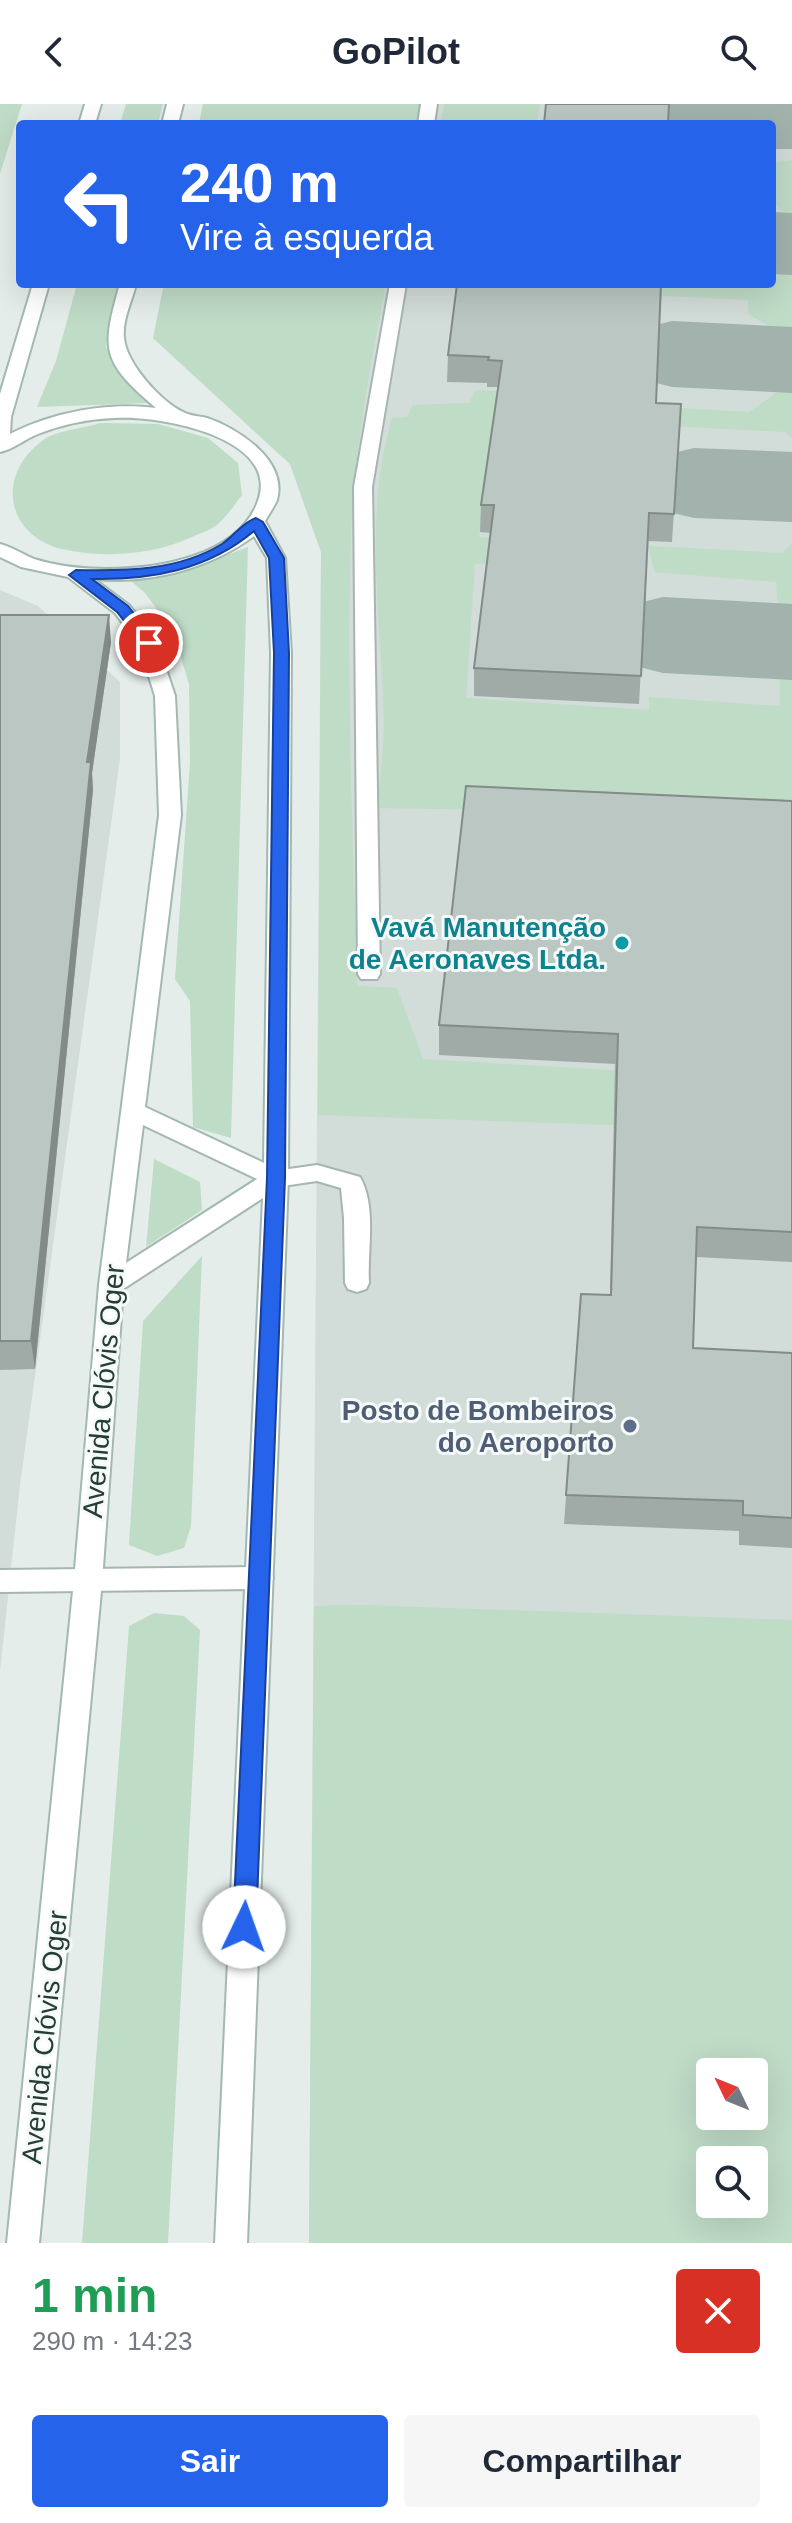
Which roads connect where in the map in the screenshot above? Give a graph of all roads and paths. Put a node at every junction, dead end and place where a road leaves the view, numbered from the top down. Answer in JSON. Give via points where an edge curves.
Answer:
{"nodes":[{"id":1,"x":40,"y":288,"type":"edge"},
{"id":2,"x":127,"y":288,"type":"edge"},
{"id":3,"x":397,"y":288,"type":"edge"},
{"id":4,"x":177,"y":417,"type":"junction"},
{"id":5,"x":0,"y":447,"type":"edge"},
{"id":6,"x":256,"y":522,"type":"junction"},
{"id":7,"x":0,"y":550,"type":"edge"},
{"id":8,"x":76,"y":575,"type":"junction"},
{"id":9,"x":369,"y":974,"type":"dead end"},
{"id":10,"x":133,"y":1111,"type":"junction"},
{"id":11,"x":276,"y":1178,"type":"junction"},
{"id":12,"x":357,"y":1283,"type":"dead end"},
{"id":13,"x":111,"y":1285,"type":"junction"},
{"id":14,"x":259,"y":1578,"type":"junction"},
{"id":15,"x":0,"y":1581,"type":"edge"},
{"id":16,"x":88,"y":1581,"type":"junction"},
{"id":17,"x":23,"y":2243,"type":"edge"},
{"id":18,"x":231,"y":2243,"type":"edge"}],
"edges":[{"from":1,"to":5,"type":"main road","via":[[2,417]]},
{"from":2,"to":4,"type":"main road","via":[[114,338],[120,357],[134,378]]},
{"from":3,"to":9,"type":"main road","via":[[363,487]]},
{"from":4,"to":5,"type":"main road","via":[[129,412],[82,416],[37,428]]},
{"from":4,"to":6,"type":"main road","via":[[238,440],[258,458],[268,478],[268,500]]},
{"from":6,"to":8,"type":"main road","via":[[227,547],[182,566],[130,575]]},
{"from":6,"to":11,"type":"main road","via":[[276,558],[281,653]]},
{"from":7,"to":8,"type":"main road","via":[[40,568]]},
{"from":8,"to":10,"type":"main road","name":"Avenida Clóvis Oger","via":[[122,609],[149,643],[165,696],[170,815]]},
{"from":10,"to":11,"type":"main road"},
{"from":10,"to":13,"type":"main road","name":"Avenida Clóvis Oger"},
{"from":11,"to":12,"type":"main road","via":[[317,1173],[351,1183],[356,1195]]},
{"from":11,"to":13,"type":"main road"},
{"from":11,"to":14,"type":"main road"},
{"from":13,"to":16,"type":"main road","name":"Avenida Clóvis Oger"},
{"from":14,"to":16,"type":"main road"},
{"from":14,"to":18,"type":"main road"},
{"from":15,"to":16,"type":"main road"},
{"from":16,"to":17,"type":"main road","name":"Avenida Clóvis Oger"}]}
